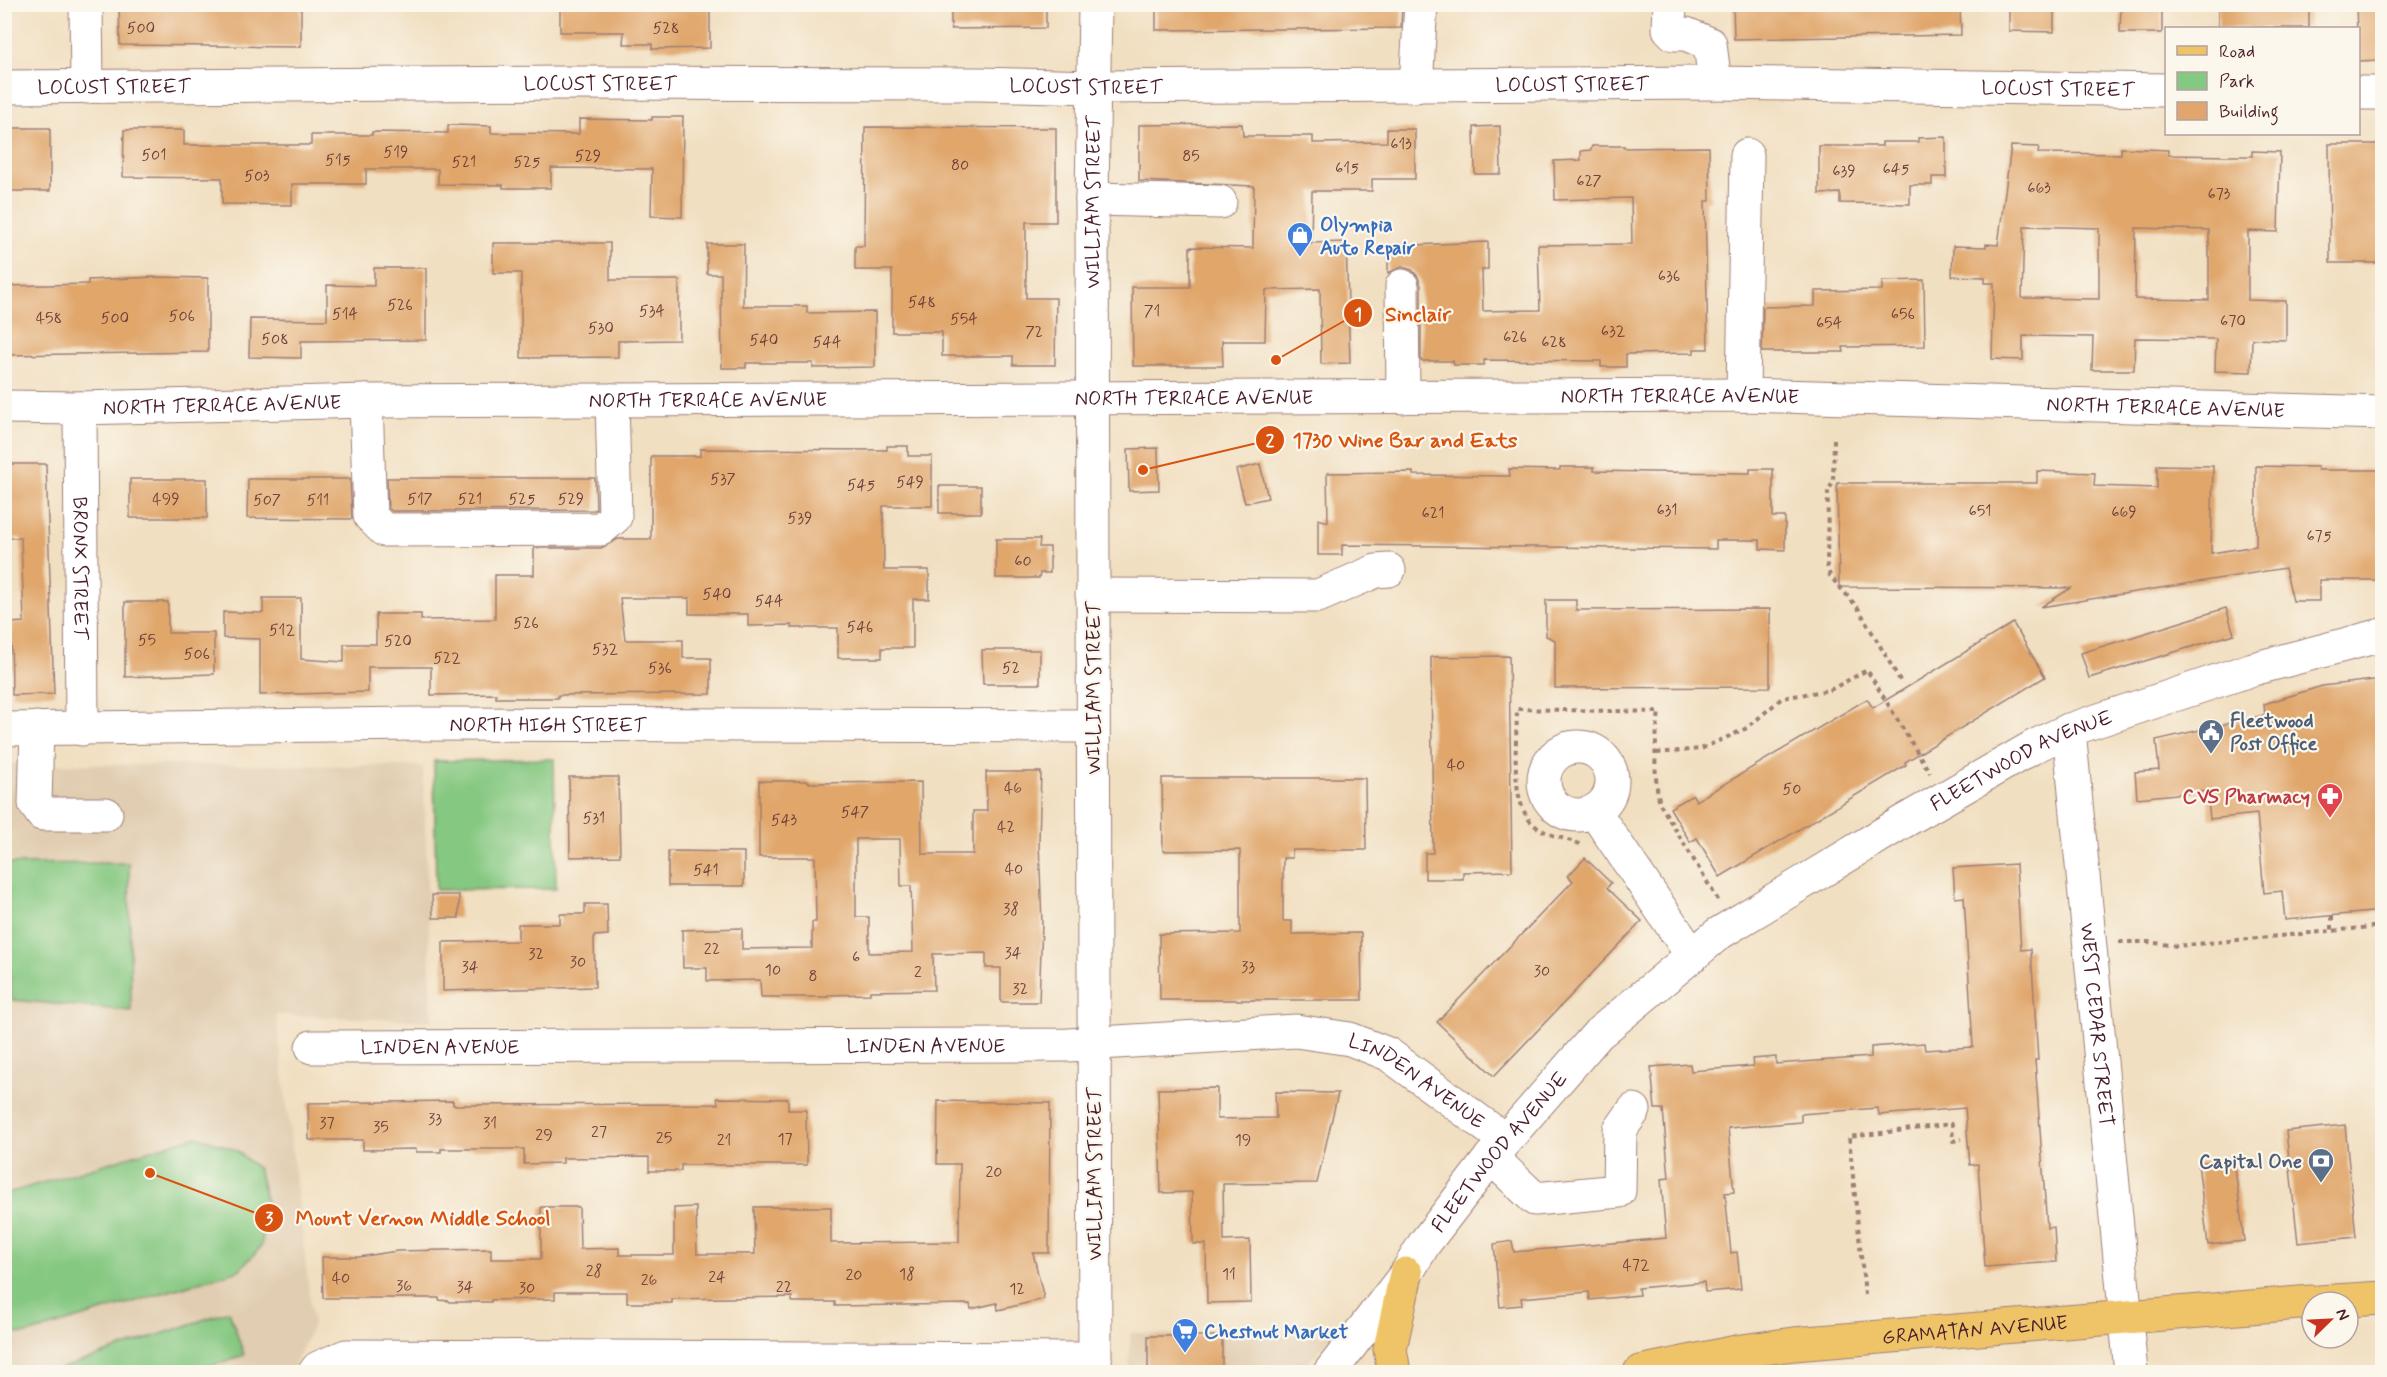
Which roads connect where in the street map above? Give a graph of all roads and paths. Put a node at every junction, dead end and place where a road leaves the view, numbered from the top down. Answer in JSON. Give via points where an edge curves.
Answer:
{"nodes":[{"id":1,"x":86,"y":4,"type":"edge"},
{"id":2,"x":1095,"y":4,"type":"edge"},
{"id":3,"x":1421,"y":4,"type":"edge"},
{"id":4,"x":1670,"y":4,"type":"edge"},
{"id":5,"x":1715,"y":83,"type":"junction"},
{"id":6,"x":1416,"y":86,"type":"junction"},
{"id":7,"x":4,"y":87,"type":"edge"},
{"id":8,"x":87,"y":87,"type":"junction"},
{"id":9,"x":1094,"y":87,"type":"junction"},
{"id":10,"x":2165,"y":90,"type":"edge"},
{"id":11,"x":2360,"y":93,"type":"edge"},
{"id":12,"x":2382,"y":93,"type":"edge"},
{"id":13,"x":1747,"y":155,"type":"dead end"},
{"id":14,"x":1092,"y":199,"type":"junction"},
{"id":15,"x":1220,"y":202,"type":"dead end"},
{"id":16,"x":1402,"y":286,"type":"dead end"},
{"id":17,"x":1743,"y":395,"type":"junction"},
{"id":18,"x":1403,"y":397,"type":"junction"},
{"id":19,"x":1093,"y":399,"type":"junction"},
{"id":20,"x":612,"y":400,"type":"junction"},
{"id":21,"x":366,"y":401,"type":"junction"},
{"id":22,"x":4,"y":407,"type":"edge"},
{"id":23,"x":80,"y":408,"type":"junction"},
{"id":24,"x":2382,"y":413,"type":"edge"},
{"id":25,"x":1834,"y":439,"type":"dead end"},
{"id":26,"x":1389,"y":570,"type":"dead end"},
{"id":27,"x":1092,"y":596,"type":"junction"},
{"id":28,"x":2382,"y":635,"type":"edge"},
{"id":29,"x":1901,"y":682,"type":"dead end"},
{"id":30,"x":1092,"y":726,"type":"junction"},
{"id":31,"x":37,"y":728,"type":"junction"},
{"id":32,"x":4,"y":729,"type":"edge"},
{"id":33,"x":82,"y":729,"type":"junction"},
{"id":34,"x":2069,"y":730,"type":"junction"},
{"id":35,"x":1657,"y":753,"type":"dead end"},
{"id":36,"x":1932,"y":777,"type":"dead end"},
{"id":37,"x":1594,"y":812,"type":"dead end"},
{"id":38,"x":106,"y":814,"type":"dead end"},
{"id":39,"x":2332,"y":916,"type":"dead end"},
{"id":40,"x":2382,"y":926,"type":"edge"},
{"id":41,"x":2332,"y":930,"type":"junction"},
{"id":42,"x":2115,"y":942,"type":"dead end"},
{"id":43,"x":1692,"y":955,"type":"junction"},
{"id":44,"x":1094,"y":1044,"type":"junction"},
{"id":45,"x":312,"y":1047,"type":"dead end"},
{"id":46,"x":1634,"y":1110,"type":"dead end"},
{"id":47,"x":1962,"y":1139,"type":"dead end"},
{"id":48,"x":1498,"y":1148,"type":"junction"},
{"id":49,"x":1406,"y":1274,"type":"junction"},
{"id":50,"x":1865,"y":1295,"type":"dead end"},
{"id":51,"x":2382,"y":1298,"type":"edge"},
{"id":52,"x":2360,"y":1299,"type":"edge"},
{"id":53,"x":2300,"y":1303,"type":"edge"},
{"id":54,"x":2125,"y":1317,"type":"junction"},
{"id":55,"x":1095,"y":1366,"type":"edge"},
{"id":56,"x":315,"y":1372,"type":"edge"},
{"id":57,"x":1330,"y":1372,"type":"edge"},
{"id":58,"x":1394,"y":1372,"type":"edge"},
{"id":59,"x":1640,"y":1372,"type":"edge"},
{"id":60,"x":2131,"y":1372,"type":"edge"}],
"edges":[{"from":1,"to":8,"type":"street"},
{"from":2,"to":9,"type":"street","name":"WILLIAM STREET"},
{"from":3,"to":6,"type":"street"},
{"from":4,"to":5,"type":"street","via":[[1669,29],[1710,44]]},
{"from":5,"to":6,"type":"street","name":"LOCUST STREET"},
{"from":5,"to":10,"type":"street","name":"LOCUST STREET"},
{"from":6,"to":9,"type":"street","name":"LOCUST STREET"},
{"from":7,"to":8,"type":"street","name":"LOCUST STREET"},
{"from":8,"to":9,"type":"street","name":"LOCUST STREET","via":[[586,83]]},
{"from":9,"to":14,"type":"street","name":"WILLIAM STREET"},
{"from":11,"to":12,"type":"street"},
{"from":13,"to":17,"type":"street"},
{"from":14,"to":15,"type":"street"},
{"from":14,"to":19,"type":"street","name":"WILLIAM STREET"},
{"from":16,"to":18,"type":"street"},
{"from":17,"to":18,"type":"street","name":"NORTH TERRACE AVENUE"},
{"from":17,"to":24,"type":"street","name":"NORTH TERRACE AVENUE"},
{"from":18,"to":19,"type":"street","name":"NORTH TERRACE AVENUE"},
{"from":19,"to":20,"type":"street","name":"NORTH TERRACE AVENUE"},
{"from":19,"to":27,"type":"street","name":"WILLIAM STREET"},
{"from":20,"to":21,"type":"street","name":"NORTH TERRACE AVENUE"},
{"from":20,"to":21,"type":"street","via":[[615,517],[601,530],[384,530],[370,516]]},
{"from":21,"to":23,"type":"street","name":"NORTH TERRACE AVENUE"},
{"from":22,"to":23,"type":"street","name":"NORTH TERRACE AVENUE"},
{"from":23,"to":33,"type":"street","name":"BRONX STREET"},
{"from":25,"to":29,"type":"path","via":[[1833,483],[1828,490],[1827,566],[1830,576],[1858,608]]},
{"from":26,"to":27,"type":"street","via":[[1376,571],[1318,596]]},
{"from":27,"to":30,"type":"street","name":"WILLIAM STREET"},
{"from":28,"to":34,"type":"street","name":"FLEETWOOD AVENUE","via":[[2253,669]]},
{"from":30,"to":33,"type":"street","name":"NORTH HIGH STREET","via":[[440,724]]},
{"from":30,"to":44,"type":"street","name":"WILLIAM STREET"},
{"from":31,"to":32,"type":"street","name":"NORTH HIGH STREET"},
{"from":31,"to":33,"type":"street","name":"NORTH HIGH STREET"},
{"from":31,"to":38,"type":"street","via":[[35,804],[42,814]]},
{"from":34,"to":43,"type":"street","name":"FLEETWOOD AVENUE","via":[[1901,823],[1718,934]]},
{"from":34,"to":54,"type":"street","name":"WEST CEDAR STREET"},
{"from":35,"to":36,"type":"path","via":[[1701,749],[1747,728],[1782,698],[1830,690],[1866,670]]},
{"from":37,"to":43,"type":"street"},
{"from":39,"to":41,"type":"path"},
{"from":40,"to":41,"type":"path"},
{"from":41,"to":42,"type":"path","via":[[2177,946]]},
{"from":43,"to":48,"type":"street","name":"FLEETWOOD AVENUE","via":[[1598,1034]]},
{"from":44,"to":45,"type":"street","name":"LINDEN AVENUE"},
{"from":44,"to":48,"type":"street","name":"LINDEN AVENUE","via":[[1296,1031],[1350,1039],[1388,1054]]},
{"from":44,"to":55,"type":"street","name":"WILLIAM STREET"},
{"from":46,"to":48,"type":"street","name":"LINDEN AVENUE","via":[[1620,1130],[1619,1191],[1535,1198]]},
{"from":47,"to":50,"type":"path","via":[[1953,1141],[1952,1124],[1849,1137]]},
{"from":48,"to":49,"type":"street","name":"FLEETWOOD AVENUE","via":[[1424,1244]]},
{"from":49,"to":57,"type":"street","name":"FLEETWOOD AVENUE"},
{"from":49,"to":58,"type":"main road","via":[[1390,1349]]},
{"from":51,"to":52,"type":"main road"},
{"from":53,"to":54,"type":"main road","name":"GRAMATAN AVENUE"},
{"from":54,"to":59,"type":"main road","name":"GRAMATAN AVENUE","via":[[1794,1344]]},
{"from":54,"to":60,"type":"street","name":"WEST CEDAR STREET"},
{"from":55,"to":56,"type":"street","via":[[346,1356]]}]}
